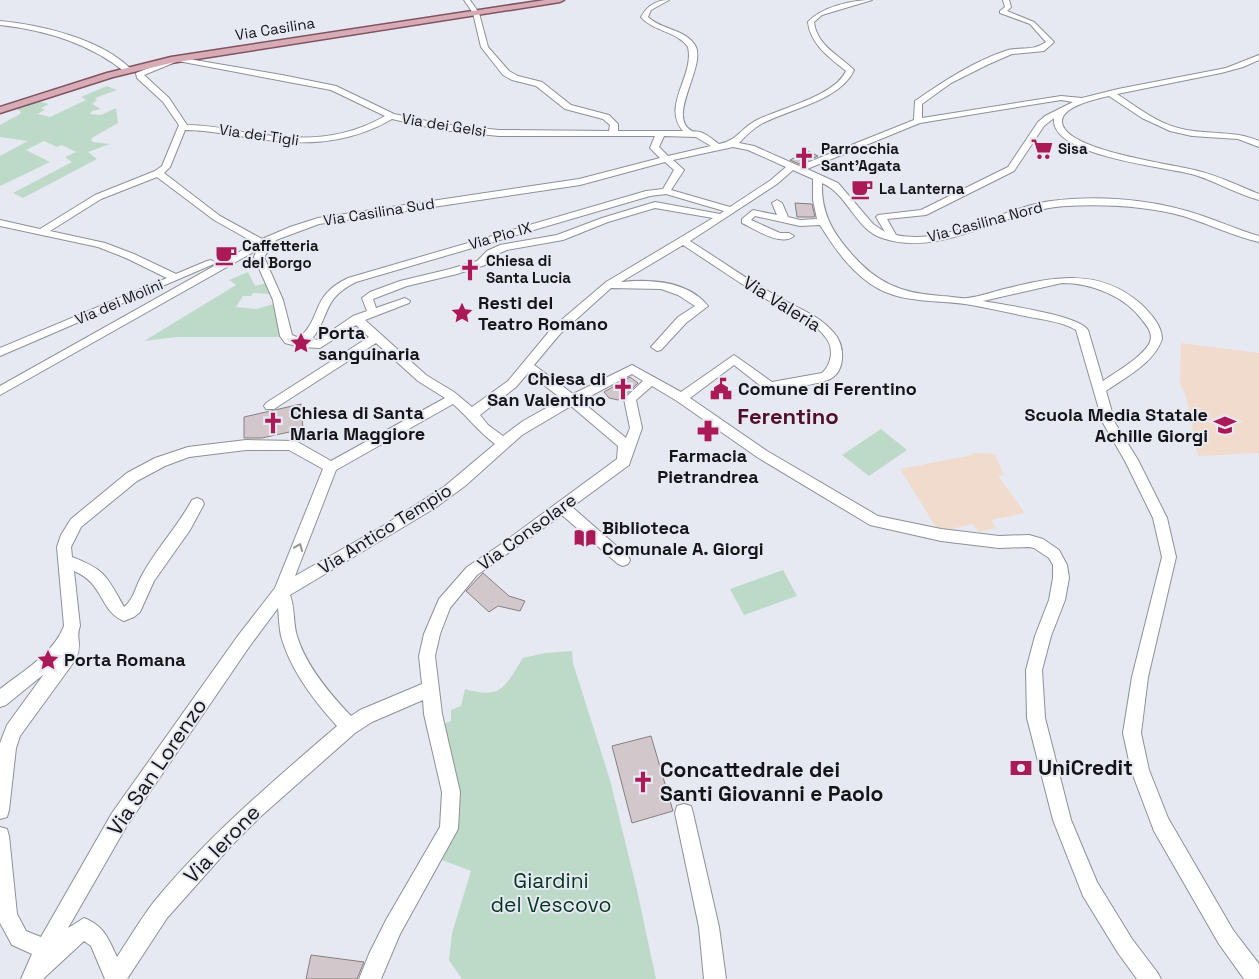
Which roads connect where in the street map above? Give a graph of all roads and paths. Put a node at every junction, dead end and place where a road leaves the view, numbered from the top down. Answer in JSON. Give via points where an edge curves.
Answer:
{"nodes":[{"id":1,"x":467,"y":0,"type":"edge"},
{"id":2,"x":560,"y":0,"type":"edge"},
{"id":3,"x":666,"y":0,"type":"edge"},
{"id":4,"x":869,"y":0,"type":"edge"},
{"id":5,"x":1006,"y":0,"type":"edge"},
{"id":6,"x":476,"y":13,"type":"junction"},
{"id":7,"x":0,"y":23,"type":"edge"},
{"id":8,"x":1259,"y":57,"type":"edge"},
{"id":9,"x":177,"y":59,"type":"junction"},
{"id":10,"x":128,"y":70,"type":"junction"},
{"id":11,"x":1110,"y":94,"type":"junction"},
{"id":12,"x":1083,"y":101,"type":"junction"},
{"id":13,"x":0,"y":110,"type":"edge"},
{"id":14,"x":1060,"y":113,"type":"junction"},
{"id":15,"x":391,"y":116,"type":"junction"},
{"id":16,"x":918,"y":121,"type":"junction"},
{"id":17,"x":182,"y":128,"type":"junction"},
{"id":18,"x":1259,"y":132,"type":"edge"},
{"id":19,"x":613,"y":134,"type":"junction"},
{"id":20,"x":690,"y":134,"type":"junction"},
{"id":21,"x":660,"y":135,"type":"junction"},
{"id":22,"x":1242,"y":137,"type":"junction"},
{"id":23,"x":733,"y":144,"type":"junction"},
{"id":24,"x":1259,"y":144,"type":"edge"},
{"id":25,"x":717,"y":147,"type":"junction"},
{"id":26,"x":667,"y":159,"type":"junction"},
{"id":27,"x":795,"y":167,"type":"junction"},
{"id":28,"x":158,"y":173,"type":"junction"},
{"id":29,"x":818,"y":178,"type":"junction"},
{"id":30,"x":666,"y":191,"type":"junction"},
{"id":31,"x":1259,"y":197,"type":"edge"},
{"id":32,"x":777,"y":203,"type":"dead end"},
{"id":33,"x":730,"y":210,"type":"junction"},
{"id":34,"x":720,"y":217,"type":"junction"},
{"id":35,"x":784,"y":220,"type":"junction"},
{"id":36,"x":823,"y":222,"type":"junction"},
{"id":37,"x":0,"y":223,"type":"edge"},
{"id":38,"x":41,"y":232,"type":"junction"},
{"id":39,"x":278,"y":235,"type":"junction"},
{"id":40,"x":788,"y":236,"type":"dead end"},
{"id":41,"x":893,"y":238,"type":"junction"},
{"id":42,"x":1259,"y":239,"type":"edge"},
{"id":43,"x":684,"y":241,"type":"junction"},
{"id":44,"x":262,"y":243,"type":"junction"},
{"id":45,"x":239,"y":256,"type":"junction"},
{"id":46,"x":176,"y":278,"type":"junction"},
{"id":47,"x":610,"y":284,"type":"junction"},
{"id":48,"x":405,"y":301,"type":"dead end"},
{"id":49,"x":966,"y":301,"type":"junction"},
{"id":50,"x":373,"y":313,"type":"junction"},
{"id":51,"x":356,"y":320,"type":"junction"},
{"id":52,"x":377,"y":337,"type":"junction"},
{"id":53,"x":300,"y":343,"type":"junction"},
{"id":54,"x":656,"y":346,"type":"dead end"},
{"id":55,"x":0,"y":352,"type":"edge"},
{"id":56,"x":526,"y":366,"type":"junction"},
{"id":57,"x":651,"y":380,"type":"junction"},
{"id":58,"x":1098,"y":390,"type":"junction"},
{"id":59,"x":0,"y":391,"type":"edge"},
{"id":60,"x":681,"y":398,"type":"junction"},
{"id":61,"x":454,"y":399,"type":"junction"},
{"id":62,"x":572,"y":400,"type":"junction"},
{"id":63,"x":270,"y":406,"type":"dead end"},
{"id":64,"x":472,"y":414,"type":"junction"},
{"id":65,"x":502,"y":443,"type":"junction"},
{"id":66,"x":624,"y":461,"type":"junction"},
{"id":67,"x":332,"y":467,"type":"junction"},
{"id":68,"x":197,"y":504,"type":"dead end"},
{"id":69,"x":562,"y":507,"type":"junction"},
{"id":70,"x":622,"y":560,"type":"dead end"},
{"id":71,"x":66,"y":561,"type":"junction"},
{"id":72,"x":281,"y":592,"type":"junction"},
{"id":73,"x":70,"y":635,"type":"junction"},
{"id":74,"x":431,"y":688,"type":"junction"},
{"id":75,"x":0,"y":699,"type":"edge"},
{"id":76,"x":349,"y":727,"type":"junction"},
{"id":77,"x":0,"y":810,"type":"edge"},
{"id":78,"x":684,"y":813,"type":"dead end"},
{"id":79,"x":0,"y":836,"type":"edge"},
{"id":80,"x":45,"y":949,"type":"junction"},
{"id":81,"x":33,"y":976,"type":"edge"},
{"id":82,"x":115,"y":979,"type":"edge"},
{"id":83,"x":370,"y":979,"type":"edge"},
{"id":84,"x":715,"y":979,"type":"edge"},
{"id":85,"x":1150,"y":979,"type":"edge"},
{"id":86,"x":1257,"y":979,"type":"edge"}],
"edges":[{"from":1,"to":6,"type":"street"},
{"from":2,"to":6,"type":"main road","name":"Via Casilina"},
{"from":3,"to":20,"type":"street","via":[[649,9],[644,17],[685,40],[693,49],[694,59],[679,112],[681,122]]},
{"from":4,"to":23,"type":"street","via":[[820,14],[811,22],[812,31],[826,50],[850,70],[849,77],[834,89],[758,123]]},
{"from":5,"to":16,"type":"street","via":[[1008,7],[1002,12],[1032,22],[1050,42],[1041,48],[1000,56],[948,81],[918,103]]},
{"from":6,"to":9,"type":"main road","name":"Via Casilina"},
{"from":6,"to":19,"type":"street","via":[[485,47],[506,73],[541,85],[571,108],[609,118],[614,124]]},
{"from":7,"to":10,"type":"street","via":[[95,48]]},
{"from":8,"to":11,"type":"street","via":[[1233,68]]},
{"from":9,"to":10,"type":"main road","name":"Via Casilina"},
{"from":9,"to":15,"type":"street","name":"Via dei Gelsi","via":[[333,88]]},
{"from":9,"to":17,"type":"street","via":[[142,72],[140,76],[166,100]]},
{"from":10,"to":13,"type":"main road","name":"Via Casilina"},
{"from":11,"to":12,"type":"street"},
{"from":11,"to":22,"type":"street","via":[[1170,129],[1190,134]]},
{"from":12,"to":14,"type":"street"},
{"from":12,"to":16,"type":"street","via":[[1061,98]]},
{"from":14,"to":31,"type":"street","via":[[1058,126],[1071,140],[1086,148],[1197,173]]},
{"from":14,"to":41,"type":"street","via":[[1041,124],[1011,168],[923,213],[881,217]]},
{"from":15,"to":17,"type":"street","name":"Via dei Tigli","via":[[372,129],[357,134],[308,142],[209,128]]},
{"from":15,"to":19,"type":"street","name":"Via dei Gelsi","via":[[479,132]]},
{"from":16,"to":27,"type":"street"},
{"from":17,"to":28,"type":"street","via":[[166,167]]},
{"from":18,"to":22,"type":"street"},
{"from":19,"to":21,"type":"street","name":"Via dei Gelsi"},
{"from":20,"to":21,"type":"street","name":"Via dei Gelsi"},
{"from":20,"to":25,"type":"street","name":"Via dei Gelsi","via":[[702,136]]},
{"from":21,"to":26,"type":"street","via":[[654,148]]},
{"from":22,"to":24,"type":"street"},
{"from":23,"to":25,"type":"street","name":"Via Casilina Sud"},
{"from":23,"to":27,"type":"street","name":"Via Casilina Sud"},
{"from":25,"to":26,"type":"street","name":"Via Casilina Sud"},
{"from":26,"to":30,"type":"street","via":[[679,170]]},
{"from":26,"to":39,"type":"street","name":"Via Casilina Sud","via":[[587,181],[340,217]]},
{"from":27,"to":29,"type":"street","name":"Via Casilina Nord"},
{"from":27,"to":33,"type":"street"},
{"from":28,"to":38,"type":"street","via":[[98,197]]},
{"from":28,"to":44,"type":"street","via":[[218,218]]},
{"from":29,"to":36,"type":"street"},
{"from":29,"to":41,"type":"street","name":"Via Casilina Nord","via":[[842,191],[874,230]]},
{"from":30,"to":33,"type":"street","name":"Via Pio IX"},
{"from":30,"to":53,"type":"street","name":"Via Pio IX","via":[[631,198],[342,284],[326,297],[312,330]]},
{"from":32,"to":35,"type":"street"},
{"from":33,"to":34,"type":"street"},
{"from":34,"to":43,"type":"street"},
{"from":34,"to":50,"type":"street","via":[[664,205],[649,207],[559,238],[504,247],[493,251],[478,264],[410,281],[374,294],[367,298]]},
{"from":35,"to":36,"type":"street"},
{"from":35,"to":40,"type":"street","via":[[753,213],[745,221],[778,236]]},
{"from":36,"to":49,"type":"street","via":[[864,274],[878,284],[910,295]]},
{"from":37,"to":38,"type":"street"},
{"from":38,"to":46,"type":"street","via":[[109,248]]},
{"from":39,"to":44,"type":"street","name":"Via Casilina Sud"},
{"from":39,"to":53,"type":"street","via":[[259,257],[277,297],[286,336]]},
{"from":41,"to":42,"type":"street","name":"Via Casilina Nord","via":[[931,238],[1029,207],[1074,202],[1130,205],[1182,213]]},
{"from":43,"to":47,"type":"street"},
{"from":43,"to":60,"type":"street","name":"Via Valeria","via":[[777,301],[809,316],[831,336],[837,348],[836,363],[830,373],[770,387],[734,359]]},
{"from":44,"to":45,"type":"street","name":"Via Casilina Sud"},
{"from":45,"to":46,"type":"street","name":"Via dei Molini"},
{"from":45,"to":59,"type":"street","name":"Via Casilina Sud"},
{"from":46,"to":55,"type":"street","name":"Via dei Molini"},
{"from":47,"to":54,"type":"street","via":[[661,284],[702,306],[682,320]]},
{"from":47,"to":56,"type":"street","via":[[563,324]]},
{"from":48,"to":50,"type":"street"},
{"from":49,"to":58,"type":"street","via":[[1080,326]]},
{"from":49,"to":58,"type":"street","via":[[1062,280],[1092,284],[1130,301],[1153,325],[1156,341],[1146,354]]},
{"from":50,"to":51,"type":"street"},
{"from":51,"to":52,"type":"street"},
{"from":51,"to":53,"type":"street","via":[[320,344]]},
{"from":52,"to":61,"type":"street","via":[[422,378]]},
{"from":52,"to":63,"type":"street"},
{"from":56,"to":62,"type":"street"},
{"from":56,"to":64,"type":"street","via":[[512,384]]},
{"from":57,"to":60,"type":"street"},
{"from":57,"to":62,"type":"street","name":"Via Antico Tempio","via":[[632,369]]},
{"from":57,"to":66,"type":"street","via":[[630,399],[636,428]]},
{"from":58,"to":86,"type":"street","via":[[1109,423],[1160,518],[1168,548],[1169,558],[1140,676],[1132,733],[1140,770],[1161,824],[1226,937]]},
{"from":60,"to":85,"type":"street","via":[[762,454],[875,521],[941,535],[999,542],[1029,541],[1054,554],[1062,578],[1034,670],[1036,718],[1062,820],[1090,889]]},
{"from":61,"to":64,"type":"street"},
{"from":61,"to":67,"type":"street"},
{"from":62,"to":65,"type":"street","name":"Via Antico Tempio"},
{"from":62,"to":66,"type":"street","via":[[625,444]]},
{"from":64,"to":65,"type":"street"},
{"from":65,"to":72,"type":"street","name":"Via Antico Tempio","via":[[486,461],[451,489]]},
{"from":66,"to":69,"type":"street","name":"Via Consolare"},
{"from":67,"to":71,"type":"street","via":[[290,445],[246,445],[188,452],[132,477],[76,523],[64,547]]},
{"from":72,"to":67,"type":"street","one_way":true},
{"from":68,"to":71,"type":"street","via":[[152,570],[136,607],[129,613],[119,612],[102,581],[89,570]]},
{"from":69,"to":70,"type":"street"},
{"from":69,"to":74,"type":"street","name":"Via Consolare","via":[[472,571],[444,604],[427,656]]},
{"from":71,"to":73,"type":"street"},
{"from":72,"to":76,"type":"street","via":[[287,604],[291,644],[325,702]]},
{"from":72,"to":80,"type":"street","name":"Via San Lorenzo","via":[[242,642],[119,820]]},
{"from":73,"to":75,"type":"street","via":[[59,650]]},
{"from":73,"to":77,"type":"street","via":[[73,645],[70,654],[24,712],[7,748]]},
{"from":74,"to":76,"type":"street","name":"Via Ierone","via":[[366,716]]},
{"from":74,"to":83,"type":"street","name":"Via Consolare","via":[[451,792],[449,829],[393,927]]},
{"from":76,"to":82,"type":"street","name":"Via Ierone","via":[[253,810],[226,838],[160,911]]},
{"from":78,"to":84,"type":"street","via":[[709,927]]},
{"from":79,"to":80,"type":"street","via":[[7,916],[19,938]]},
{"from":80,"to":81,"type":"street","name":"Via San Lorenzo"},
{"from":81,"to":82,"type":"street","via":[[84,928],[98,939]]}]}
